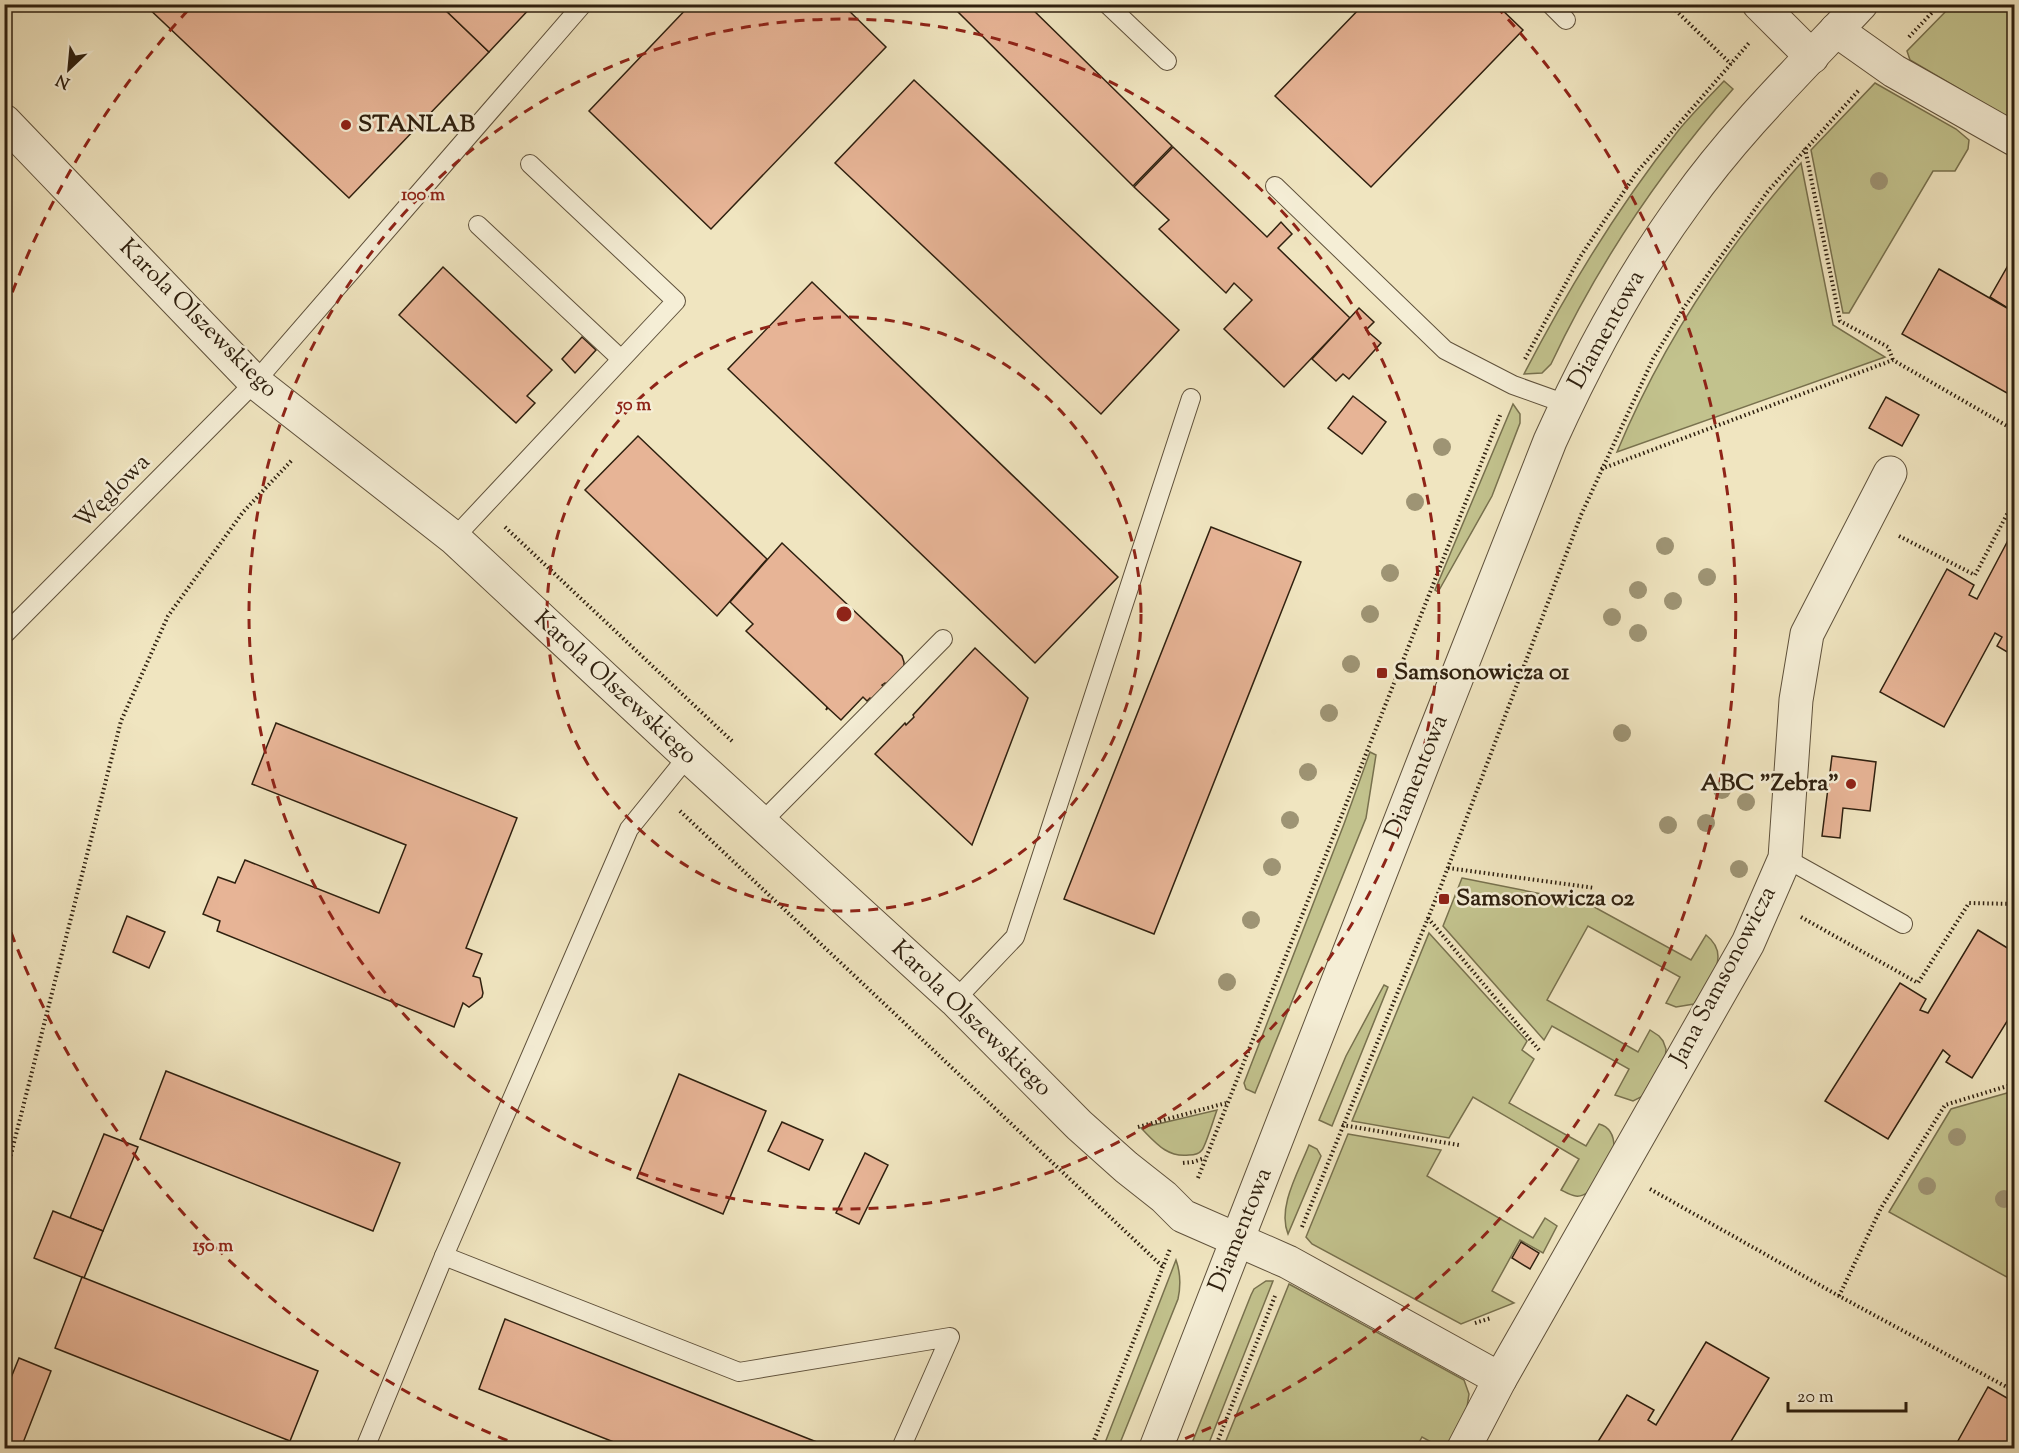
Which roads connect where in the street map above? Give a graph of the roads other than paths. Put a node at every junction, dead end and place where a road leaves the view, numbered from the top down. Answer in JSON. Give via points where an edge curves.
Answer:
{"nodes":[{"id":1,"x":583,"y":4,"type":"edge"},
{"id":2,"x":1107,"y":4,"type":"edge"},
{"id":3,"x":1550,"y":4,"type":"edge"},
{"id":4,"x":1861,"y":4,"type":"edge"},
{"id":5,"x":1765,"y":10,"type":"edge"},
{"id":6,"x":1566,"y":20,"type":"dead end"},
{"id":7,"x":1836,"y":30,"type":"junction"},
{"id":8,"x":1812,"y":57,"type":"junction"},
{"id":9,"x":1167,"y":61,"type":"dead end"},
{"id":10,"x":4,"y":121,"type":"edge"},
{"id":11,"x":2014,"y":139,"type":"edge"},
{"id":12,"x":530,"y":164,"type":"dead end"},
{"id":13,"x":1275,"y":186,"type":"dead end"},
{"id":14,"x":478,"y":225,"type":"dead end"},
{"id":15,"x":621,"y":359,"type":"junction"},
{"id":16,"x":255,"y":382,"type":"junction"},
{"id":17,"x":1191,"y":398,"type":"dead end"},
{"id":18,"x":1566,"y":404,"type":"junction"},
{"id":19,"x":1890,"y":473,"type":"dead end"},
{"id":20,"x":454,"y":538,"type":"junction"},
{"id":21,"x":4,"y":635,"type":"edge"},
{"id":22,"x":943,"y":639,"type":"dead end"},
{"id":23,"x":688,"y":756,"type":"junction"},
{"id":24,"x":761,"y":823,"type":"junction"},
{"id":25,"x":1794,"y":863,"type":"junction"},
{"id":26,"x":1903,"y":924,"type":"dead end"},
{"id":27,"x":955,"y":1000,"type":"junction"},
{"id":28,"x":1238,"y":1239,"type":"junction"},
{"id":29,"x":444,"y":1256,"type":"junction"},
{"id":30,"x":1500,"y":1379,"type":"junction"},
{"id":31,"x":365,"y":1449,"type":"edge"},
{"id":32,"x":901,"y":1449,"type":"edge"},
{"id":33,"x":1156,"y":1449,"type":"edge"},
{"id":34,"x":1464,"y":1449,"type":"edge"}],
"edges":[{"from":1,"to":16,"type":"lane","name":"Węglowa"},
{"from":2,"to":9,"type":"lane"},
{"from":3,"to":6,"type":"lane"},
{"from":4,"to":7,"type":"street","name":"Diamentowa"},
{"from":5,"to":8,"type":"street"},
{"from":7,"to":8,"type":"street","name":"Diamentowa"},
{"from":7,"to":11,"type":"street","via":[[1882,65]]},
{"from":8,"to":18,"type":"street","name":"Diamentowa","via":[[1686,201],[1619,303]]},
{"from":10,"to":16,"type":"street","name":"Karola Olszewskiego"},
{"from":12,"to":15,"type":"lane","via":[[676,301]]},
{"from":13,"to":18,"type":"lane","via":[[1445,350],[1513,385]]},
{"from":14,"to":15,"type":"lane"},
{"from":15,"to":20,"type":"lane"},
{"from":16,"to":20,"type":"street","name":"Karola Olszewskiego"},
{"from":16,"to":21,"type":"lane","name":"Węglowa"},
{"from":17,"to":27,"type":"lane","via":[[1015,937]]},
{"from":18,"to":28,"type":"street","name":"Diamentowa"},
{"from":19,"to":25,"type":"street","name":"Jana Samsonowicza","via":[[1807,634],[1796,700]]},
{"from":20,"to":23,"type":"street","name":"Karola Olszewskiego"},
{"from":22,"to":24,"type":"lane"},
{"from":23,"to":24,"type":"street","name":"Karola Olszewskiego"},
{"from":23,"to":29,"type":"lane","via":[[629,829]]},
{"from":24,"to":27,"type":"street","name":"Karola Olszewskiego"},
{"from":25,"to":26,"type":"lane"},
{"from":25,"to":30,"type":"street","name":"Jana Samsonowicza"},
{"from":27,"to":28,"type":"street","name":"Karola Olszewskiego","via":[[1079,1125],[1183,1216]]},
{"from":28,"to":30,"type":"street","name":"Karola Olszewskiego","via":[[1288,1262]]},
{"from":28,"to":33,"type":"street","name":"Diamentowa"},
{"from":29,"to":31,"type":"lane"},
{"from":29,"to":32,"type":"lane","via":[[739,1372],[950,1337]]},
{"from":30,"to":34,"type":"street","name":"Jana Samsonowicza"}]}
